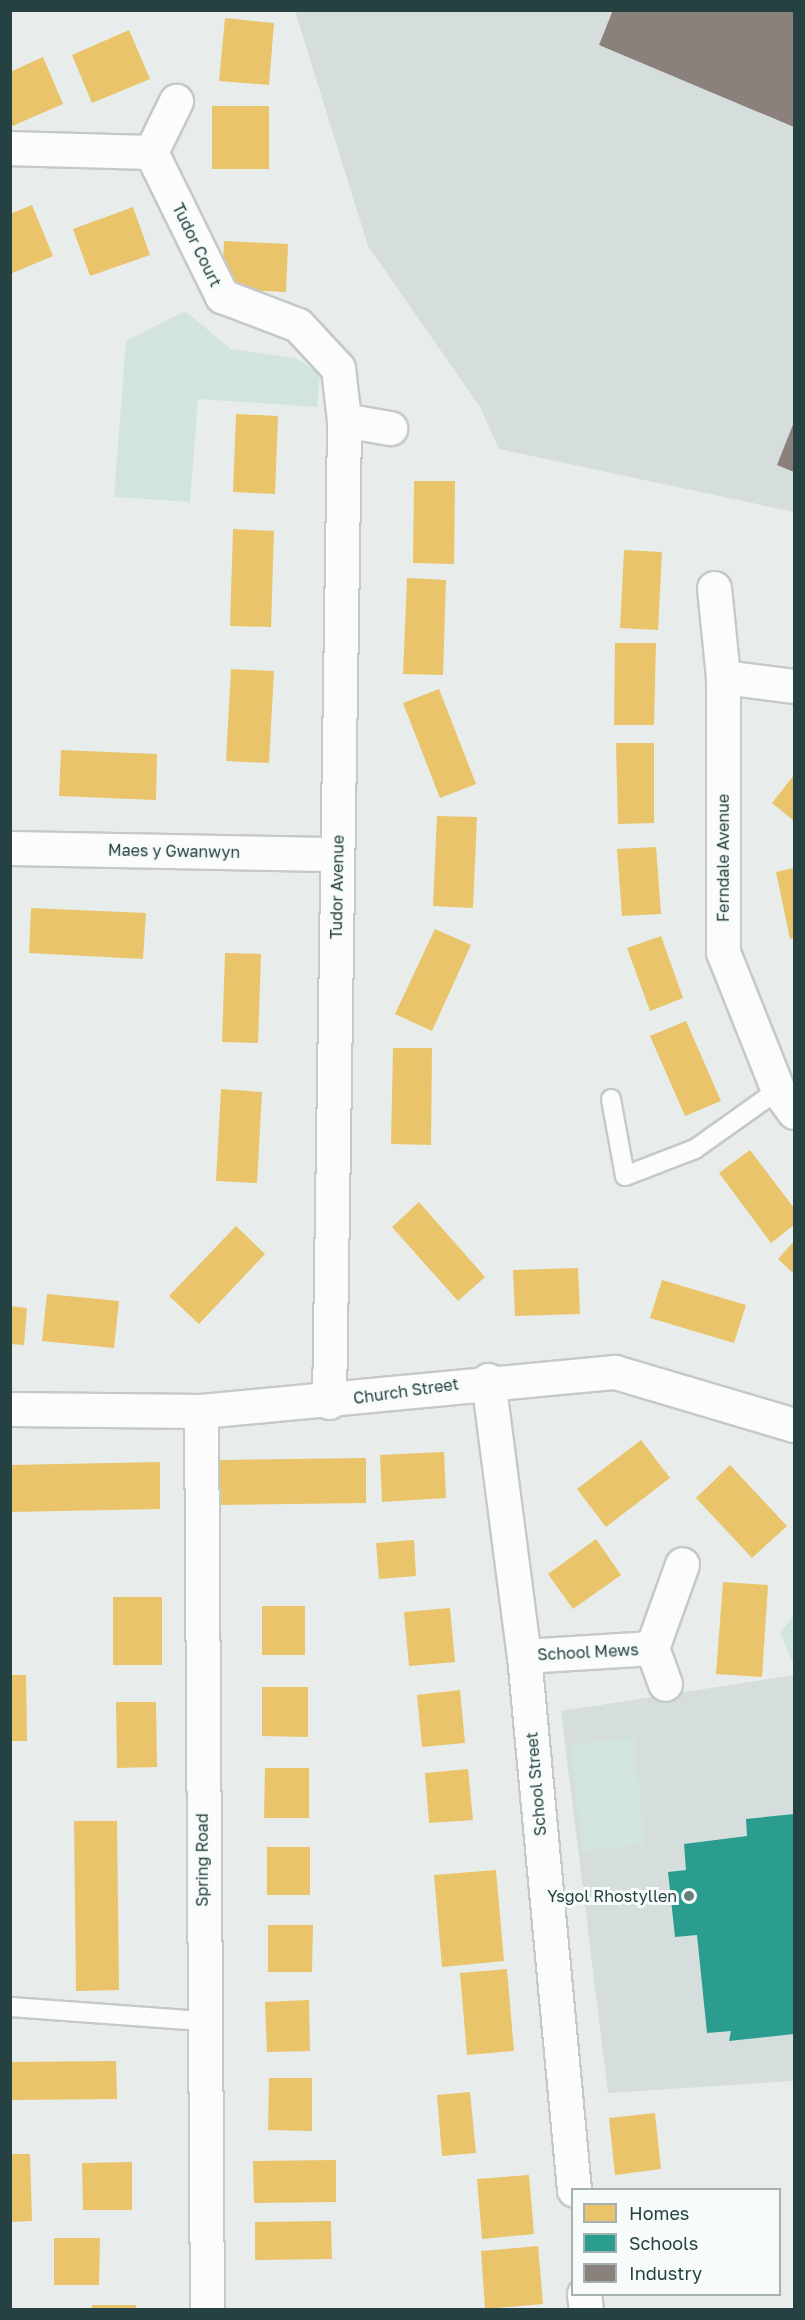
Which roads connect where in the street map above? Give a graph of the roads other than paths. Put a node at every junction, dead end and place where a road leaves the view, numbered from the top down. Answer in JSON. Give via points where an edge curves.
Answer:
{"nodes":[{"id":1,"x":176,"y":101,"type":"dead end"},
{"id":2,"x":10,"y":148,"type":"edge"},
{"id":3,"x":151,"y":152,"type":"junction"},
{"id":4,"x":344,"y":420,"type":"junction"},
{"id":5,"x":390,"y":428,"type":"dead end"},
{"id":6,"x":714,"y":588,"type":"dead end"},
{"id":7,"x":723,"y":677,"type":"junction"},
{"id":8,"x":795,"y":686,"type":"edge"},
{"id":9,"x":10,"y":848,"type":"edge"},
{"id":10,"x":338,"y":854,"type":"junction"},
{"id":11,"x":611,"y":1099,"type":"dead end"},
{"id":12,"x":786,"y":1101,"type":"edge"},
{"id":13,"x":489,"y":1380,"type":"junction"},
{"id":14,"x":328,"y":1401,"type":"junction"},
{"id":15,"x":10,"y":1408,"type":"edge"},
{"id":16,"x":201,"y":1411,"type":"junction"},
{"id":17,"x":795,"y":1425,"type":"edge"},
{"id":18,"x":682,"y":1564,"type":"dead end"},
{"id":19,"x":652,"y":1648,"type":"junction"},
{"id":20,"x":524,"y":1656,"type":"junction"},
{"id":21,"x":665,"y":1684,"type":"dead end"},
{"id":22,"x":10,"y":2007,"type":"edge"},
{"id":23,"x":202,"y":2021,"type":"junction"},
{"id":24,"x":574,"y":2188,"type":"edge"},
{"id":25,"x":207,"y":2310,"type":"edge"}],
"edges":[{"from":1,"to":3,"type":"street"},
{"from":2,"to":3,"type":"street"},
{"from":3,"to":4,"type":"street","name":"Tudor Court","via":[[222,296],[298,325],[338,368]]},
{"from":4,"to":5,"type":"street"},
{"from":4,"to":10,"type":"street","name":"Tudor Avenue"},
{"from":6,"to":7,"type":"street","name":"Ferndale Avenue"},
{"from":7,"to":8,"type":"street"},
{"from":7,"to":12,"type":"street","name":"Ferndale Avenue","via":[[723,952]]},
{"from":9,"to":10,"type":"street","name":"Maes y Gwanwyn"},
{"from":10,"to":14,"type":"street","name":"Tudor Avenue"},
{"from":11,"to":12,"type":"lane","via":[[625,1176],[695,1149]]},
{"from":13,"to":14,"type":"street","name":"Church Street"},
{"from":13,"to":17,"type":"street","name":"Church Street","via":[[615,1372]]},
{"from":13,"to":20,"type":"street","name":"School Street"},
{"from":14,"to":16,"type":"street","name":"Church Street"},
{"from":15,"to":16,"type":"street","name":"Church Street"},
{"from":16,"to":23,"type":"street","name":"Spring Road"},
{"from":18,"to":19,"type":"street","name":"School Mews"},
{"from":19,"to":20,"type":"street","name":"School Mews"},
{"from":19,"to":21,"type":"street","name":"School Mews"},
{"from":20,"to":24,"type":"street","name":"School Street"},
{"from":22,"to":23,"type":"lane"},
{"from":23,"to":25,"type":"street","name":"Spring Road"}]}
